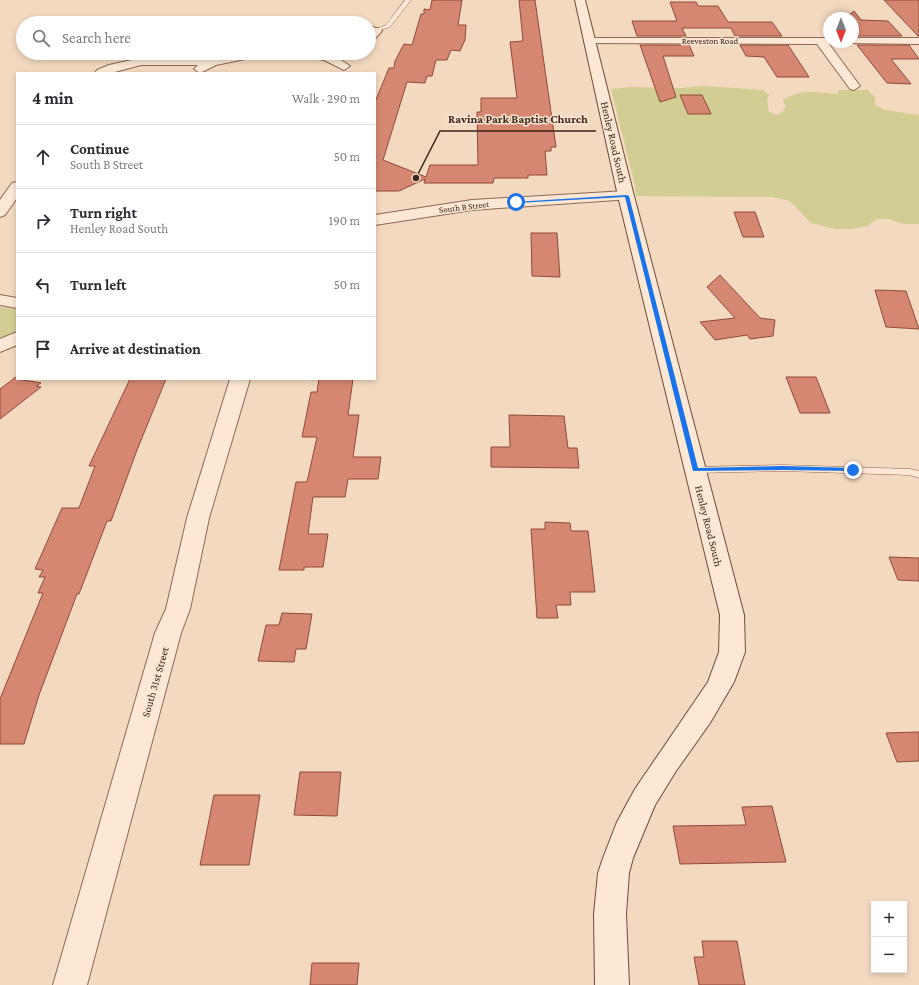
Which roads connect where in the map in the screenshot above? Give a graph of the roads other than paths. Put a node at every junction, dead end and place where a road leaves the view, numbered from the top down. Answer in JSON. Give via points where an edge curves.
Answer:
{"nodes":[{"id":1,"x":408,"y":0,"type":"edge"},
{"id":2,"x":580,"y":0,"type":"edge"},
{"id":3,"x":376,"y":31,"type":"edge"},
{"id":4,"x":590,"y":41,"type":"junction"},
{"id":5,"x":823,"y":41,"type":"edge"},
{"id":6,"x":859,"y":41,"type":"edge"},
{"id":7,"x":919,"y":41,"type":"edge"},
{"id":8,"x":829,"y":48,"type":"edge"},
{"id":9,"x":222,"y":60,"type":"edge"},
{"id":10,"x":333,"y":60,"type":"edge"},
{"id":11,"x":212,"y":62,"type":"junction"},
{"id":12,"x":345,"y":65,"type":"edge"},
{"id":13,"x":102,"y":72,"type":"edge"},
{"id":14,"x":191,"y":72,"type":"edge"},
{"id":15,"x":854,"y":86,"type":"dead end"},
{"id":16,"x":16,"y":188,"type":"edge"},
{"id":17,"x":626,"y":196,"type":"junction"},
{"id":18,"x":0,"y":212,"type":"edge"},
{"id":19,"x":376,"y":220,"type":"edge"},
{"id":20,"x":0,"y":300,"type":"edge"},
{"id":21,"x":16,"y":303,"type":"edge"},
{"id":22,"x":16,"y":338,"type":"edge"},
{"id":23,"x":0,"y":346,"type":"edge"},
{"id":24,"x":240,"y":380,"type":"edge"},
{"id":25,"x":695,"y":470,"type":"junction"},
{"id":26,"x":919,"y":475,"type":"edge"},
{"id":27,"x":70,"y":985,"type":"edge"},
{"id":28,"x":612,"y":985,"type":"edge"}],
"edges":[{"from":1,"to":3,"type":"lane","via":[[388,26]]},
{"from":2,"to":4,"type":"street","name":"Henley Road South"},
{"from":4,"to":5,"type":"street","name":"Reeveston Road"},
{"from":4,"to":17,"type":"street","name":"Henley Road South"},
{"from":6,"to":7,"type":"street"},
{"from":8,"to":15,"type":"street"},
{"from":9,"to":11,"type":"street"},
{"from":10,"to":12,"type":"street"},
{"from":11,"to":13,"type":"street","via":[[140,63]]},
{"from":11,"to":14,"type":"street"},
{"from":16,"to":18,"type":"street"},
{"from":17,"to":19,"type":"street","name":"South B Street","via":[[472,206]]},
{"from":17,"to":25,"type":"street","name":"Henley Road South"},
{"from":20,"to":21,"type":"street"},
{"from":22,"to":23,"type":"street"},
{"from":24,"to":27,"type":"street","name":"South 31st Street","via":[[198,518],[178,609],[168,633]]},
{"from":25,"to":26,"type":"lane","via":[[783,468],[910,472]]},
{"from":25,"to":28,"type":"street","name":"Henley Road South","via":[[732,615],[733,646],[730,663],[711,701],[646,796],[630,826],[615,868],[610,916]]}]}
